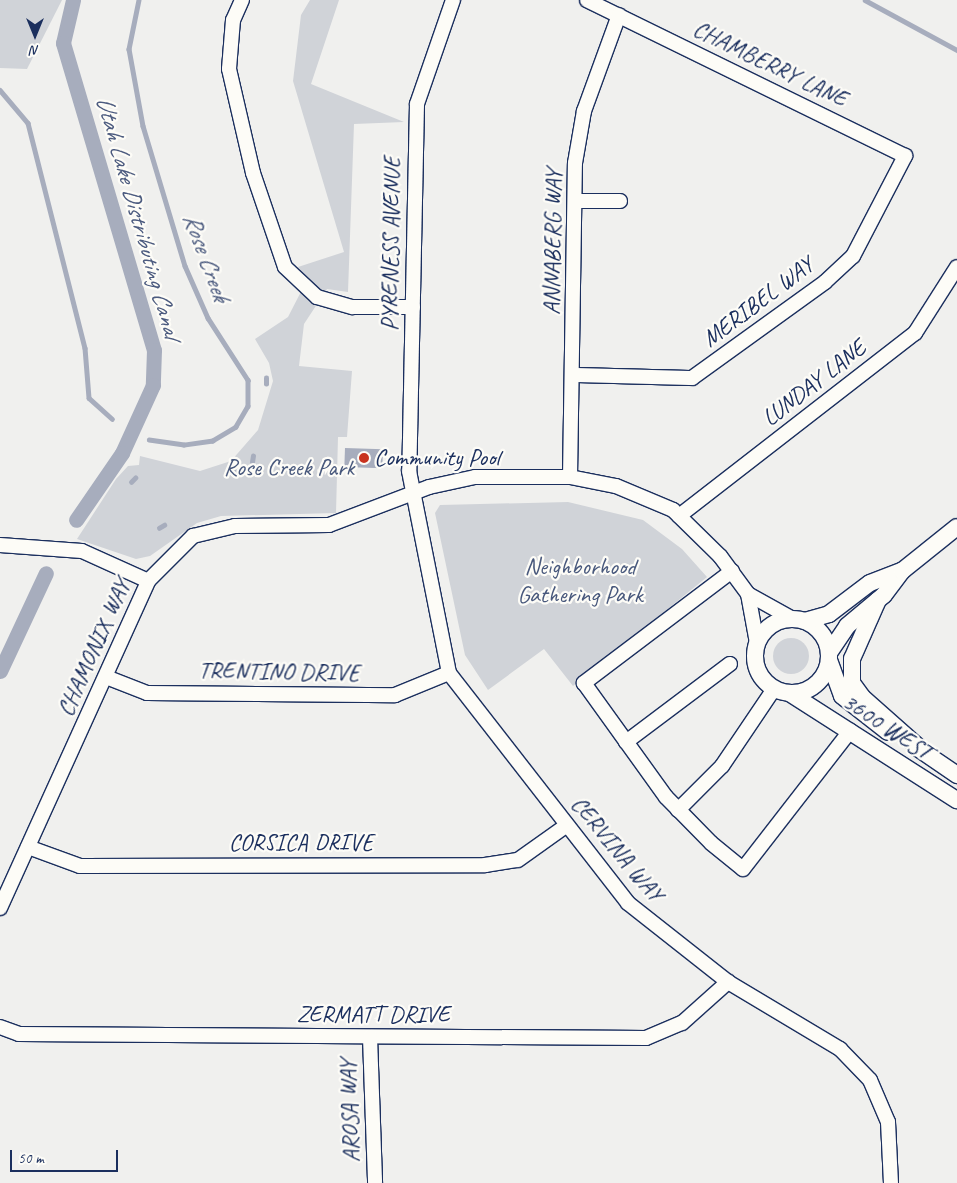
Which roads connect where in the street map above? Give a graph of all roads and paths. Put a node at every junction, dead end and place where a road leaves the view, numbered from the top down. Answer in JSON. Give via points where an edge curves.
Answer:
{"nodes":[{"id":1,"x":242,"y":0,"type":"edge"},
{"id":2,"x":453,"y":0,"type":"edge"},
{"id":3,"x":587,"y":0,"type":"edge"},
{"id":4,"x":619,"y":15,"type":"junction"},
{"id":5,"x":905,"y":156,"type":"joint"},
{"id":6,"x":575,"y":201,"type":"junction"},
{"id":7,"x":620,"y":201,"type":"dead end"},
{"id":8,"x":957,"y":267,"type":"edge"},
{"id":9,"x":413,"y":308,"type":"junction"},
{"id":10,"x":574,"y":375,"type":"junction"},
{"id":11,"x":570,"y":477,"type":"junction"},
{"id":12,"x":411,"y":494,"type":"junction"},
{"id":13,"x":679,"y":516,"type":"junction"},
{"id":14,"x":957,"y":527,"type":"edge"},
{"id":15,"x":0,"y":544,"type":"edge"},
{"id":16,"x":732,"y":571,"type":"junction"},
{"id":17,"x":902,"y":571,"type":"junction"},
{"id":18,"x":148,"y":581,"type":"junction"},
{"id":19,"x":748,"y":594,"type":"junction"},
{"id":20,"x":878,"y":600,"type":"junction"},
{"id":21,"x":799,"y":620,"type":"junction"},
{"id":22,"x":757,"y":643,"type":"junction"},
{"id":23,"x":829,"y":656,"type":"junction"},
{"id":24,"x":730,"y":664,"type":"dead end"},
{"id":25,"x":449,"y":673,"type":"junction"},
{"id":26,"x":106,"y":677,"type":"junction"},
{"id":27,"x":774,"y":689,"type":"junction"},
{"id":28,"x":791,"y":694,"type":"junction"},
{"id":29,"x":850,"y":731,"type":"junction"},
{"id":30,"x":626,"y":742,"type":"junction"},
{"id":31,"x":924,"y":752,"type":"junction"},
{"id":32,"x":957,"y":775,"type":"edge"},
{"id":33,"x":957,"y":800,"type":"edge"},
{"id":34,"x":678,"y":810,"type":"junction"},
{"id":35,"x":567,"y":825,"type":"junction"},
{"id":36,"x":28,"y":847,"type":"junction"},
{"id":37,"x":0,"y":908,"type":"edge"},
{"id":38,"x":728,"y":982,"type":"junction"},
{"id":39,"x":0,"y":1027,"type":"edge"},
{"id":40,"x":370,"y":1037,"type":"junction"},
{"id":41,"x":375,"y":1183,"type":"edge"},
{"id":42,"x":891,"y":1183,"type":"edge"}],
"edges":[{"from":1,"to":9,"type":"street","via":[[233,20],[229,69],[253,174],[285,267],[317,297],[353,307]]},
{"from":2,"to":9,"type":"street","name":"PYRENESS AVENUE","via":[[417,104]]},
{"from":3,"to":4,"type":"street","name":"CHAMBERRY LANE"},
{"from":4,"to":5,"type":"street","name":"CHAMBERRY LANE"},
{"from":4,"to":6,"type":"street","name":"ANNABERG WAY","via":[[584,111],[575,163]]},
{"from":5,"to":10,"type":"street","name":"MERIBEL WAY","via":[[853,256],[825,282],[692,378]]},
{"from":6,"to":7,"type":"street"},
{"from":6,"to":10,"type":"street","name":"ANNABERG WAY"},
{"from":8,"to":13,"type":"street","name":"LUNDAY LANE","via":[[916,333]]},
{"from":9,"to":12,"type":"street","name":"PYRENESS AVENUE"},
{"from":10,"to":11,"type":"street","name":"ANNABERG WAY"},
{"from":11,"to":12,"type":"street","name":"CHAMONIX WAY","via":[[475,477]]},
{"from":11,"to":13,"type":"street","name":"CHAMONIX WAY","via":[[616,486]]},
{"from":12,"to":18,"type":"street","name":"CHAMONIX WAY","via":[[329,525],[235,526],[193,536]]},
{"from":12,"to":25,"type":"street","name":"CERVINA WAY"},
{"from":13,"to":16,"type":"street","name":"CHAMONIX WAY"},
{"from":14,"to":17,"type":"street"},
{"from":15,"to":18,"type":"street","via":[[82,551]]},
{"from":16,"to":19,"type":"street","name":"CHAMONIX WAY"},
{"from":16,"to":30,"type":"street","via":[[584,683]]},
{"from":17,"to":20,"type":"street"},
{"from":17,"to":21,"type":"street","via":[[870,583],[829,614]]},
{"from":18,"to":26,"type":"street","name":"CHAMONIX WAY"},
{"from":19,"to":21,"type":"street","name":"CHAMONIX WAY"},
{"from":19,"to":22,"type":"street","name":"CHAMONIX WAY"},
{"from":20,"to":23,"type":"street","via":[[847,626]]},
{"from":20,"to":31,"type":"street","via":[[852,659],[852,683],[869,704]]},
{"from":21,"to":22,"type":"street","via":[[772,626]]},
{"from":21,"to":23,"type":"street","via":[[817,628]]},
{"from":22,"to":27,"type":"street","via":[[756,667]]},
{"from":23,"to":28,"type":"street","via":[[820,680]]},
{"from":23,"to":31,"type":"street","name":"3600 WEST","via":[[842,696],[854,710]]},
{"from":24,"to":30,"type":"street"},
{"from":25,"to":26,"type":"street","name":"TRENTINO DRIVE","via":[[395,695],[147,693]]},
{"from":25,"to":35,"type":"street","name":"CERVINA WAY"},
{"from":26,"to":36,"type":"street","name":"CHAMONIX WAY"},
{"from":27,"to":28,"type":"street"},
{"from":27,"to":34,"type":"street","via":[[722,766]]},
{"from":28,"to":29,"type":"street","name":"3600 WEST"},
{"from":29,"to":33,"type":"street","name":"3600 WEST"},
{"from":29,"to":34,"type":"street","via":[[743,868]]},
{"from":30,"to":34,"type":"street"},
{"from":31,"to":32,"type":"street","name":"3600 WEST"},
{"from":35,"to":36,"type":"street","name":"CORSICA DRIVE","via":[[518,860],[485,865],[80,866]]},
{"from":35,"to":38,"type":"street","name":"CERVINA WAY","via":[[628,903]]},
{"from":36,"to":37,"type":"street","name":"CHAMONIX WAY"},
{"from":38,"to":40,"type":"street","name":"ZERMATT DRIVE","via":[[682,1023],[646,1038]]},
{"from":38,"to":42,"type":"street","name":"CERVINA WAY","via":[[840,1049],[870,1080],[888,1122]]},
{"from":39,"to":40,"type":"street","name":"ZERMATT DRIVE","via":[[20,1034]]},
{"from":40,"to":41,"type":"street","name":"AROSA WAY"}]}
